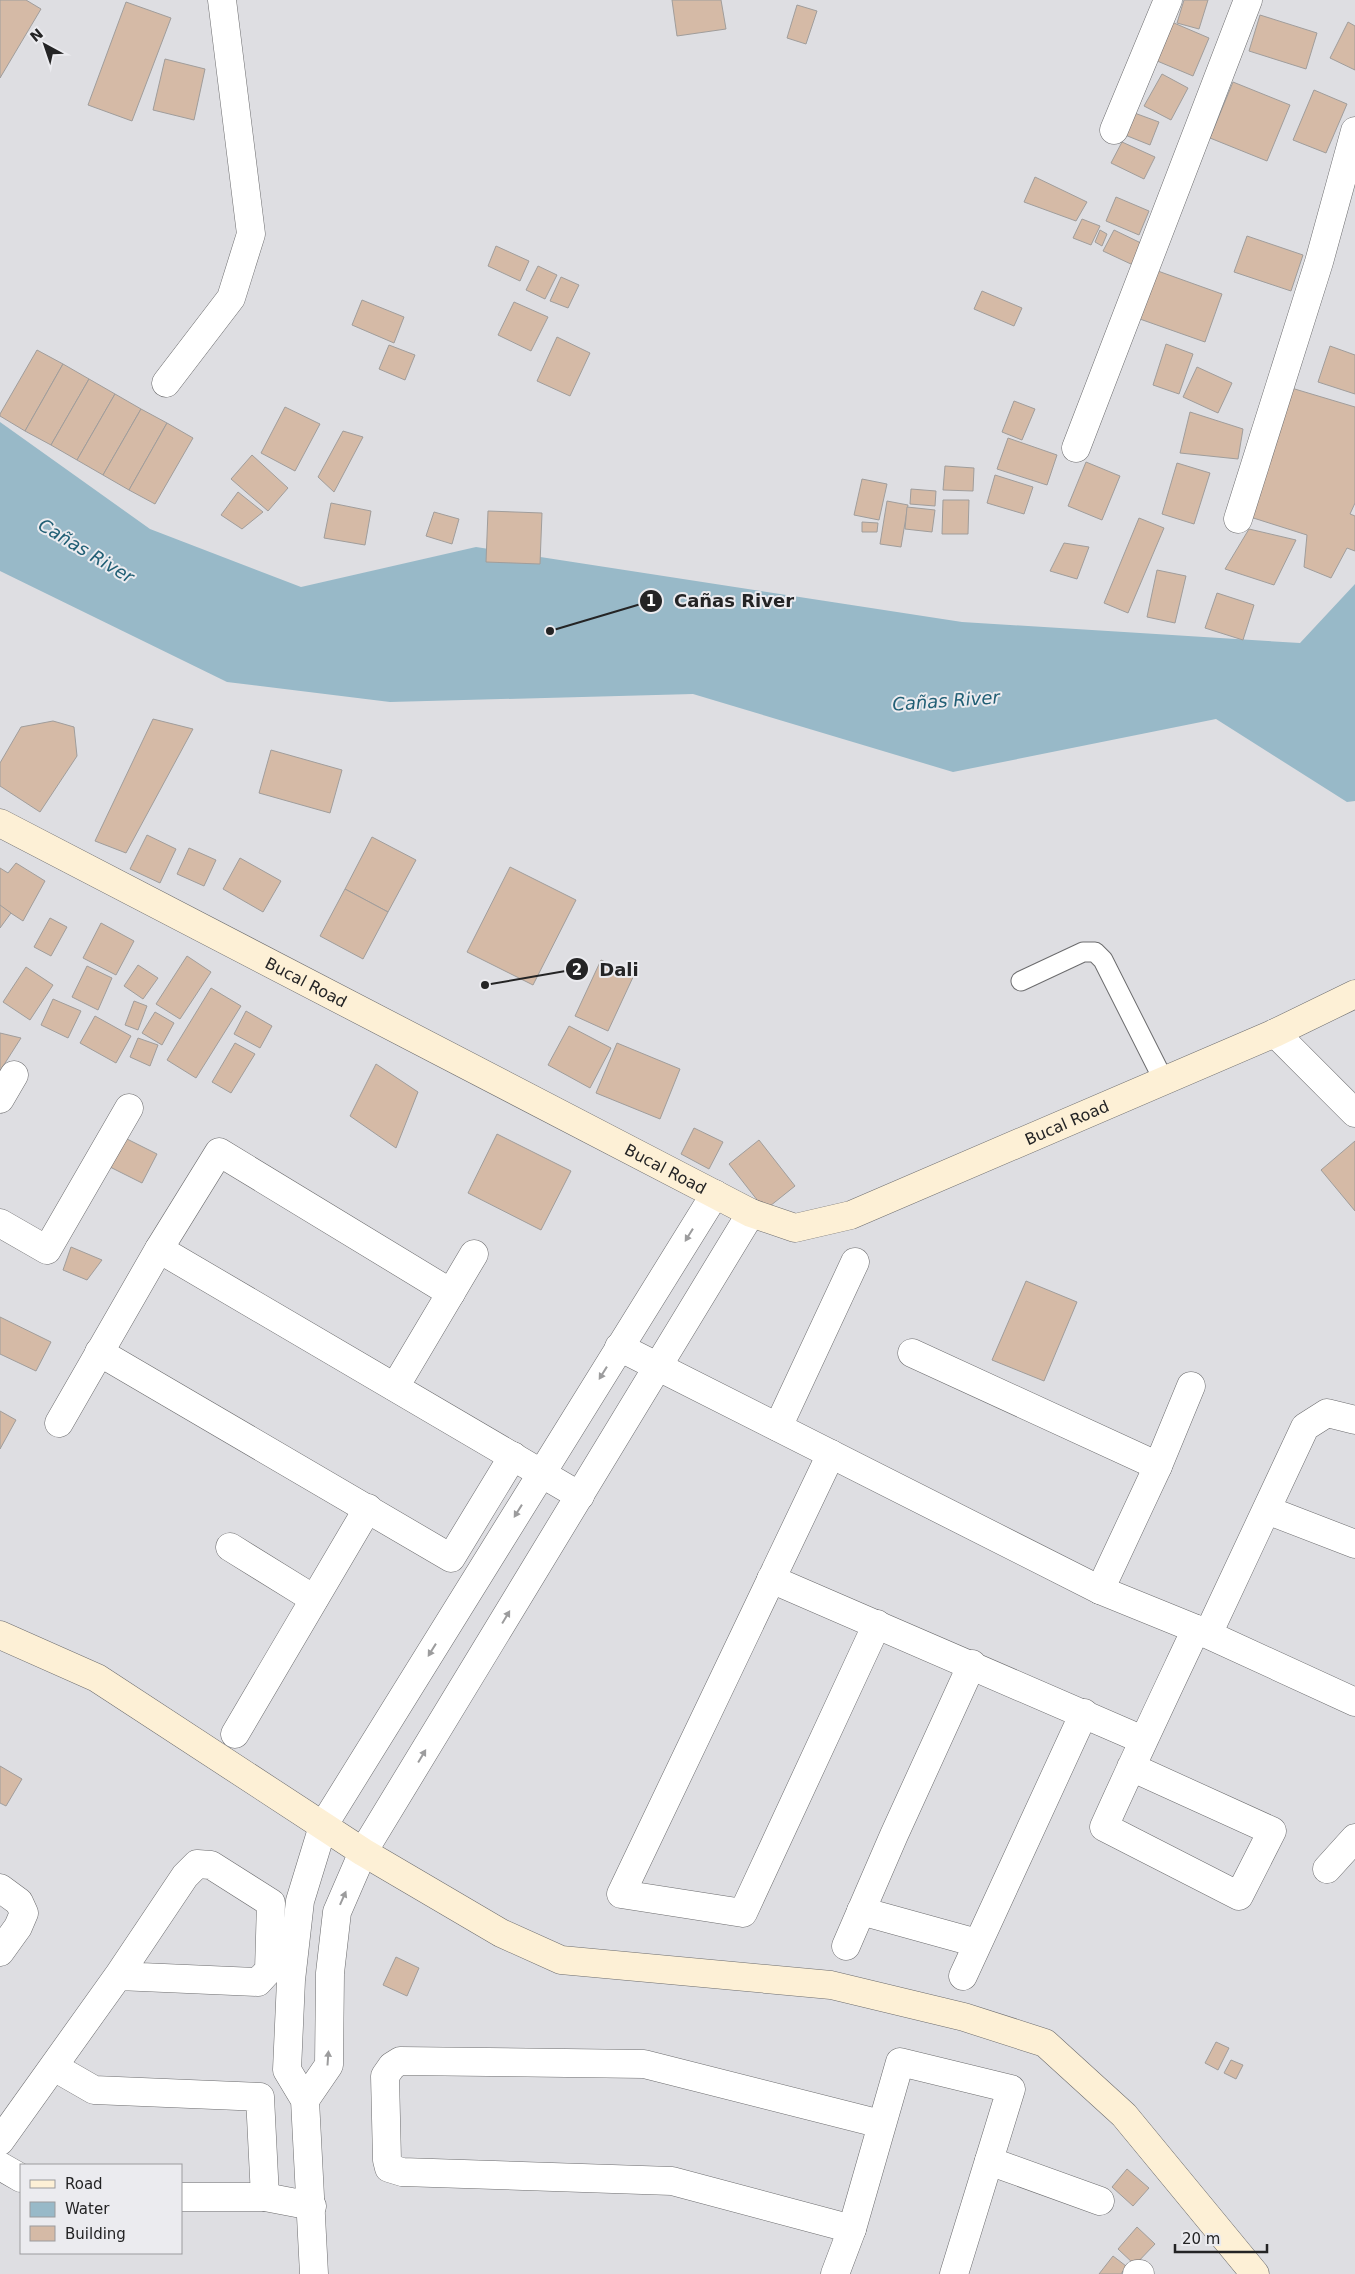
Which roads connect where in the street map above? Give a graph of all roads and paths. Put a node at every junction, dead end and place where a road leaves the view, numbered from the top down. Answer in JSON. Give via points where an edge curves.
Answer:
{"nodes":[{"id":1,"x":222,"y":0,"type":"edge"},
{"id":2,"x":1168,"y":0,"type":"edge"},
{"id":3,"x":1248,"y":0,"type":"edge"},
{"id":4,"x":1114,"y":130,"type":"dead end"},
{"id":5,"x":1355,"y":131,"type":"edge"},
{"id":6,"x":166,"y":383,"type":"dead end"},
{"id":7,"x":1076,"y":448,"type":"dead end"},
{"id":8,"x":1238,"y":519,"type":"dead end"},
{"id":9,"x":0,"y":823,"type":"edge"},
{"id":10,"x":1021,"y":981,"type":"dead end"},
{"id":11,"x":1355,"y":994,"type":"edge"},
{"id":12,"x":1275,"y":1033,"type":"junction"},
{"id":13,"x":14,"y":1075,"type":"dead end"},
{"id":14,"x":1164,"y":1081,"type":"junction"},
{"id":15,"x":0,"y":1099,"type":"edge"},
{"id":16,"x":129,"y":1108,"type":"dead end"},
{"id":17,"x":1355,"y":1113,"type":"edge"},
{"id":18,"x":715,"y":1194,"type":"junction"},
{"id":19,"x":752,"y":1212,"type":"junction"},
{"id":20,"x":0,"y":1223,"type":"edge"},
{"id":21,"x":159,"y":1249,"type":"junction"},
{"id":22,"x":474,"y":1254,"type":"dead end"},
{"id":23,"x":855,"y":1262,"type":"dead end"},
{"id":24,"x":451,"y":1293,"type":"junction"},
{"id":25,"x":619,"y":1347,"type":"junction"},
{"id":26,"x":99,"y":1352,"type":"junction"},
{"id":27,"x":912,"y":1353,"type":"dead end"},
{"id":28,"x":658,"y":1367,"type":"junction"},
{"id":29,"x":1191,"y":1386,"type":"dead end"},
{"id":30,"x":395,"y":1387,"type":"junction"},
{"id":31,"x":1355,"y":1420,"type":"edge"},
{"id":32,"x":59,"y":1423,"type":"dead end"},
{"id":33,"x":778,"y":1427,"type":"junction"},
{"id":34,"x":831,"y":1454,"type":"junction"},
{"id":35,"x":514,"y":1456,"type":"junction"},
{"id":36,"x":1158,"y":1466,"type":"junction"},
{"id":37,"x":541,"y":1473,"type":"junction"},
{"id":38,"x":580,"y":1496,"type":"junction"},
{"id":39,"x":368,"y":1508,"type":"junction"},
{"id":40,"x":1267,"y":1510,"type":"junction"},
{"id":41,"x":1355,"y":1544,"type":"edge"},
{"id":42,"x":230,"y":1547,"type":"dead end"},
{"id":43,"x":771,"y":1579,"type":"junction"},
{"id":44,"x":1100,"y":1590,"type":"junction"},
{"id":45,"x":314,"y":1599,"type":"junction"},
{"id":46,"x":877,"y":1624,"type":"junction"},
{"id":47,"x":1202,"y":1632,"type":"junction"},
{"id":48,"x":0,"y":1635,"type":"edge"},
{"id":49,"x":972,"y":1664,"type":"junction"},
{"id":50,"x":1355,"y":1702,"type":"edge"},
{"id":51,"x":1084,"y":1713,"type":"junction"},
{"id":52,"x":235,"y":1734,"type":"dead end"},
{"id":53,"x":1143,"y":1740,"type":"junction"},
{"id":54,"x":1131,"y":1767,"type":"junction"},
{"id":55,"x":323,"y":1826,"type":"junction"},
{"id":56,"x":1355,"y":1838,"type":"edge"},
{"id":57,"x":363,"y":1852,"type":"junction"},
{"id":58,"x":1327,"y":1869,"type":"dead end"},
{"id":59,"x":0,"y":1888,"type":"edge"},
{"id":60,"x":861,"y":1911,"type":"junction"},
{"id":61,"x":977,"y":1943,"type":"junction"},
{"id":62,"x":846,"y":1946,"type":"dead end"},
{"id":63,"x":0,"y":1952,"type":"edge"},
{"id":64,"x":118,"y":1976,"type":"junction"},
{"id":65,"x":963,"y":1976,"type":"dead end"},
{"id":66,"x":54,"y":2067,"type":"junction"},
{"id":67,"x":305,"y":2100,"type":"junction"},
{"id":68,"x":881,"y":2124,"type":"junction"},
{"id":69,"x":0,"y":2141,"type":"edge"},
{"id":70,"x":989,"y":2161,"type":"junction"},
{"id":71,"x":0,"y":2166,"type":"edge"},
{"id":72,"x":20,"y":2177,"type":"edge"},
{"id":73,"x":265,"y":2196,"type":"junction"},
{"id":74,"x":182,"y":2197,"type":"edge"},
{"id":75,"x":1100,"y":2201,"type":"dead end"},
{"id":76,"x":312,"y":2206,"type":"junction"},
{"id":77,"x":852,"y":2228,"type":"junction"},
{"id":78,"x":314,"y":2274,"type":"edge"},
{"id":79,"x":835,"y":2274,"type":"edge"},
{"id":80,"x":954,"y":2274,"type":"edge"},
{"id":81,"x":1255,"y":2274,"type":"edge"}],
"edges":[{"from":1,"to":6,"type":"street","via":[[252,234],[231,298]]},
{"from":2,"to":4,"type":"street"},
{"from":3,"to":7,"type":"street"},
{"from":5,"to":8,"type":"street","via":[[1319,262]]},
{"from":9,"to":18,"type":"street","name":"Bucal Road"},
{"from":10,"to":14,"type":"lane","via":[[1083,952],[1095,952],[1103,960]]},
{"from":11,"to":12,"type":"street","name":"Bucal Road"},
{"from":12,"to":14,"type":"street","name":"Bucal Road"},
{"from":12,"to":17,"type":"street"},
{"from":13,"to":15,"type":"street"},
{"from":14,"to":19,"type":"street","name":"Bucal Road","via":[[852,1215],[795,1228]]},
{"from":16,"to":20,"type":"street","via":[[47,1250]]},
{"from":18,"to":19,"type":"street","name":"Bucal Road"},
{"from":18,"to":25,"type":"street","one_way":true},
{"from":19,"to":28,"type":"street"},
{"from":21,"to":24,"type":"street","via":[[219,1152]]},
{"from":21,"to":26,"type":"street"},
{"from":21,"to":30,"type":"street"},
{"from":22,"to":24,"type":"street"},
{"from":23,"to":33,"type":"street"},
{"from":24,"to":30,"type":"street"},
{"from":25,"to":28,"type":"street"},
{"from":25,"to":37,"type":"street","one_way":true},
{"from":26,"to":32,"type":"street"},
{"from":26,"to":39,"type":"street"},
{"from":27,"to":36,"type":"street"},
{"from":28,"to":33,"type":"street"},
{"from":28,"to":38,"type":"street"},
{"from":29,"to":36,"type":"street"},
{"from":30,"to":35,"type":"street"},
{"from":31,"to":40,"type":"street","via":[[1328,1413],[1305,1427]]},
{"from":33,"to":34,"type":"street"},
{"from":34,"to":43,"type":"street"},
{"from":34,"to":44,"type":"street"},
{"from":35,"to":37,"type":"street"},
{"from":35,"to":39,"type":"street","via":[[451,1558]]},
{"from":36,"to":44,"type":"street"},
{"from":37,"to":38,"type":"street"},
{"from":37,"to":55,"type":"street","one_way":true},
{"from":57,"to":38,"type":"street","one_way":true},
{"from":39,"to":45,"type":"street"},
{"from":40,"to":41,"type":"street"},
{"from":40,"to":47,"type":"street"},
{"from":42,"to":45,"type":"street"},
{"from":43,"to":46,"type":"street"},
{"from":43,"to":46,"type":"street","via":[[621,1894],[743,1913]]},
{"from":44,"to":47,"type":"street"},
{"from":45,"to":52,"type":"street"},
{"from":46,"to":49,"type":"street"},
{"from":47,"to":50,"type":"street"},
{"from":47,"to":53,"type":"street"},
{"from":48,"to":55,"type":"street","via":[[97,1678]]},
{"from":49,"to":51,"type":"street"},
{"from":49,"to":60,"type":"street"},
{"from":51,"to":53,"type":"street"},
{"from":51,"to":61,"type":"street"},
{"from":53,"to":54,"type":"street"},
{"from":54,"to":54,"type":"street","via":[[1272,1831],[1239,1896],[1104,1827]]},
{"from":55,"to":57,"type":"street"},
{"from":55,"to":67,"type":"street","via":[[300,1901],[291,1980],[287,2070]]},
{"from":56,"to":58,"type":"street"},
{"from":67,"to":57,"type":"street","one_way":true,"via":[[329,2065],[330,1973],[337,1912]]},
{"from":57,"to":81,"type":"street","via":[[501,1933],[562,1960],[830,1985],[964,2017],[1045,2044],[1124,2115]]},
{"from":59,"to":63,"type":"street","via":[[19,1902],[24,1913]]},
{"from":60,"to":61,"type":"street"},
{"from":60,"to":62,"type":"street"},
{"from":61,"to":65,"type":"street"},
{"from":64,"to":64,"type":"street","via":[[185,1876],[197,1864],[211,1865],[271,1903],[269,1970],[258,1982]]},
{"from":64,"to":66,"type":"street"},
{"from":66,"to":69,"type":"street"},
{"from":66,"to":73,"type":"street","via":[[94,2090],[260,2097]]},
{"from":67,"to":76,"type":"street"},
{"from":68,"to":70,"type":"street","via":[[900,2062],[1011,2089]]},
{"from":68,"to":77,"type":"street"},
{"from":68,"to":77,"type":"street","via":[[644,2064],[400,2061],[385,2076],[386,2160],[390,2168],[402,2172],[672,2181]]},
{"from":70,"to":75,"type":"street"},
{"from":70,"to":80,"type":"street"},
{"from":71,"to":72,"type":"street"},
{"from":73,"to":74,"type":"street"},
{"from":73,"to":76,"type":"street"},
{"from":76,"to":78,"type":"street"},
{"from":77,"to":79,"type":"street"}]}
